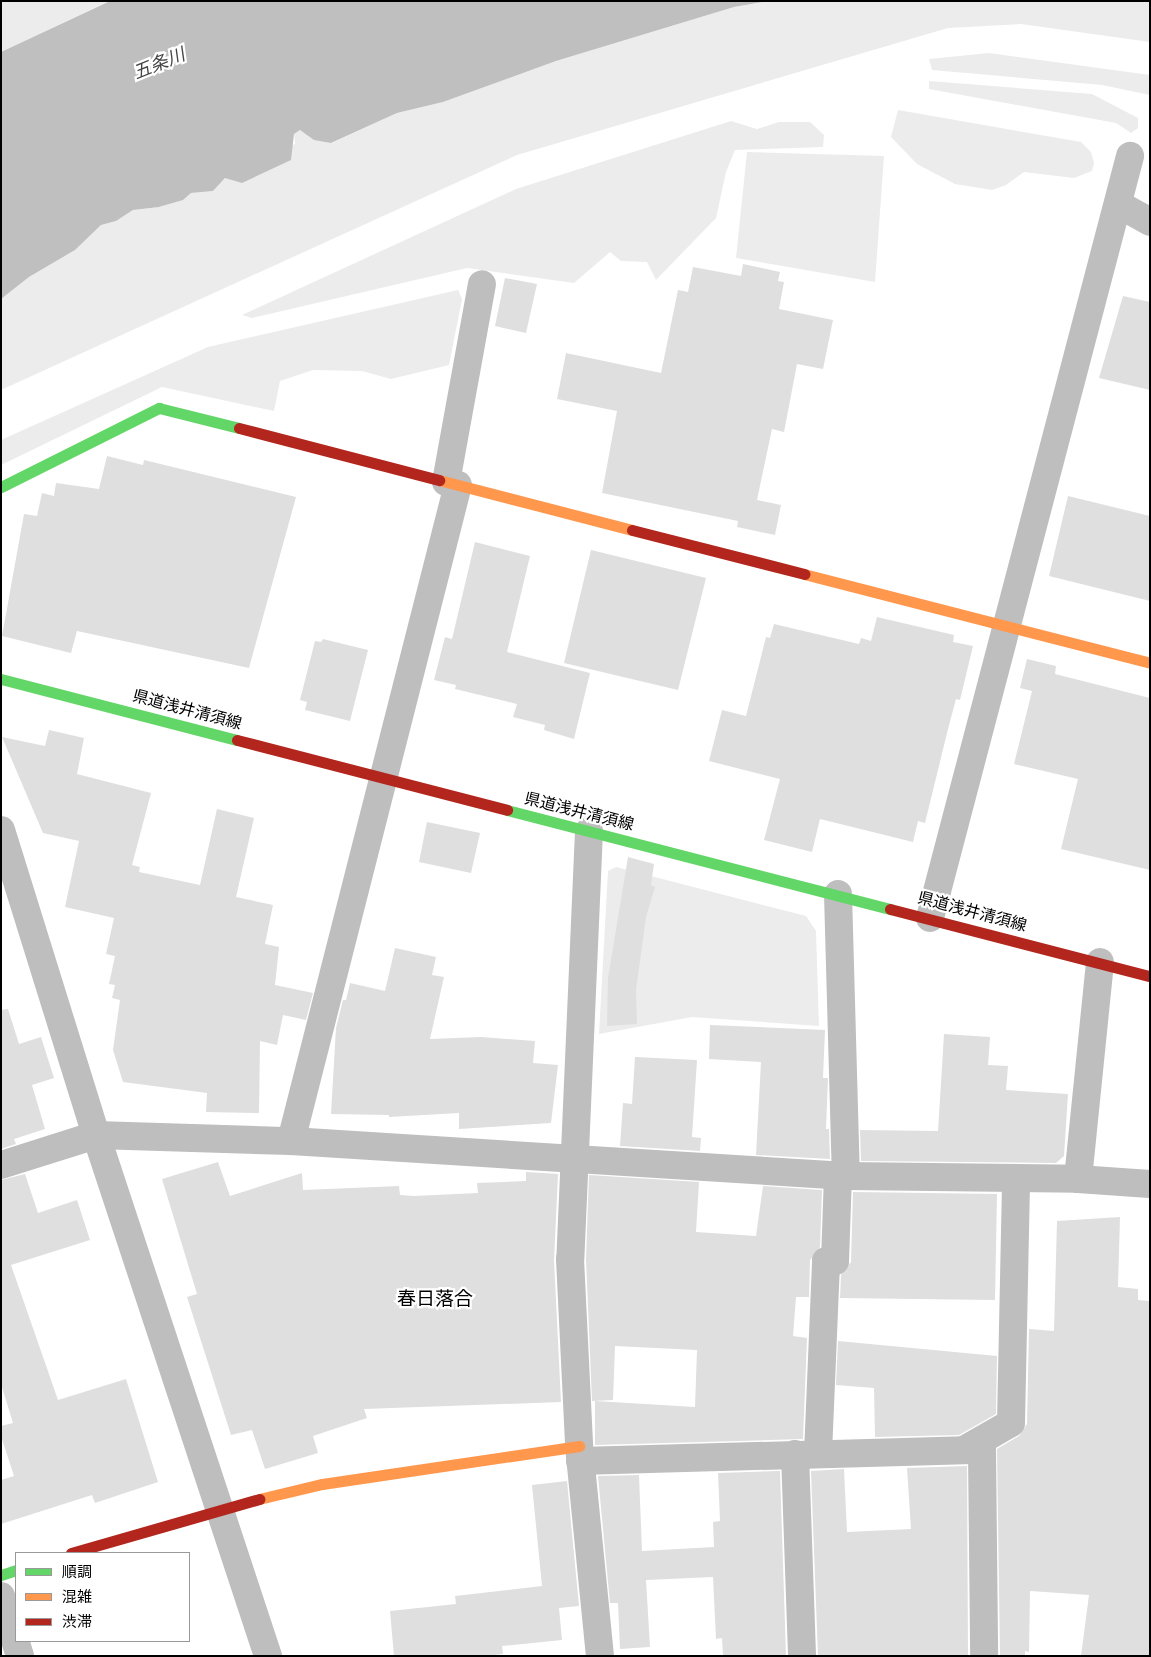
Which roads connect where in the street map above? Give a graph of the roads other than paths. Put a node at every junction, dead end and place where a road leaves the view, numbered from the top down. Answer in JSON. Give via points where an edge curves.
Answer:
{"nodes":[{"id":1,"x":1130,"y":156,"type":"dead end"},
{"id":2,"x":1118,"y":204,"type":"junction"},
{"id":3,"x":1150,"y":222,"type":"edge"},
{"id":4,"x":482,"y":284,"type":"dead end"},
{"id":5,"x":452,"y":484,"type":"junction"},
{"id":6,"x":1,"y":487,"type":"edge"},
{"id":7,"x":1007,"y":626,"type":"junction"},
{"id":8,"x":1150,"y":663,"type":"edge"},
{"id":9,"x":1,"y":679,"type":"edge"},
{"id":10,"x":384,"y":778,"type":"junction"},
{"id":11,"x":589,"y":831,"type":"junction"},
{"id":12,"x":4,"y":843,"type":"edge"},
{"id":13,"x":838,"y":894,"type":"junction"},
{"id":14,"x":930,"y":918,"type":"junction"},
{"id":15,"x":1100,"y":962,"type":"junction"},
{"id":16,"x":1150,"y":976,"type":"edge"},
{"id":17,"x":96,"y":1135,"type":"junction"},
{"id":18,"x":291,"y":1141,"type":"junction"},
{"id":19,"x":574,"y":1159,"type":"junction"},
{"id":20,"x":1,"y":1165,"type":"edge"},
{"id":21,"x":842,"y":1176,"type":"junction"},
{"id":22,"x":1016,"y":1178,"type":"junction"},
{"id":23,"x":1078,"y":1179,"type":"junction"},
{"id":24,"x":1150,"y":1184,"type":"edge"},
{"id":25,"x":964,"y":1450,"type":"junction"},
{"id":26,"x":579,"y":1453,"type":"junction"},
{"id":27,"x":807,"y":1454,"type":"junction"},
{"id":28,"x":220,"y":1508,"type":"junction"},
{"id":29,"x":74,"y":1552,"type":"edge"},
{"id":30,"x":15,"y":1570,"type":"edge"},
{"id":31,"x":1,"y":1575,"type":"edge"},
{"id":32,"x":1,"y":1596,"type":"edge"},
{"id":33,"x":15,"y":1640,"type":"edge"},
{"id":34,"x":16,"y":1642,"type":"edge"},
{"id":35,"x":20,"y":1656,"type":"edge"},
{"id":36,"x":268,"y":1656,"type":"edge"},
{"id":37,"x":600,"y":1656,"type":"edge"},
{"id":38,"x":802,"y":1656,"type":"edge"},
{"id":39,"x":984,"y":1656,"type":"edge"}],
"edges":[{"from":1,"to":2,"type":"street"},
{"from":2,"to":3,"type":"street"},
{"from":2,"to":7,"type":"street"},
{"from":4,"to":5,"type":"street"},
{"from":5,"to":6,"type":"street","via":[[159,408]]},
{"from":5,"to":7,"type":"street"},
{"from":5,"to":10,"type":"street"},
{"from":7,"to":8,"type":"street"},
{"from":7,"to":14,"type":"street"},
{"from":9,"to":10,"type":"street","name":"県道浅井清須線"},
{"from":10,"to":11,"type":"street","name":"県道浅井清須線"},
{"from":10,"to":18,"type":"street"},
{"from":11,"to":13,"type":"street","name":"県道浅井清須線"},
{"from":11,"to":19,"type":"street"},
{"from":12,"to":17,"type":"street"},
{"from":13,"to":14,"type":"street","name":"県道浅井清須線"},
{"from":13,"to":21,"type":"street"},
{"from":14,"to":15,"type":"street","name":"県道浅井清須線"},
{"from":15,"to":16,"type":"street","name":"県道浅井清須線"},
{"from":15,"to":23,"type":"street"},
{"from":17,"to":18,"type":"street"},
{"from":17,"to":20,"type":"street"},
{"from":17,"to":28,"type":"street"},
{"from":18,"to":19,"type":"street"},
{"from":19,"to":21,"type":"street"},
{"from":19,"to":26,"type":"street","via":[[570,1259]]},
{"from":21,"to":22,"type":"street"},
{"from":21,"to":27,"type":"street","via":[[835,1261],[826,1261]]},
{"from":22,"to":23,"type":"street"},
{"from":22,"to":25,"type":"street","via":[[1011,1423]]},
{"from":23,"to":24,"type":"street"},
{"from":25,"to":27,"type":"street"},
{"from":25,"to":39,"type":"street","via":[[982,1450]]},
{"from":26,"to":27,"type":"street"},
{"from":26,"to":28,"type":"street","via":[[322,1484]]},
{"from":26,"to":37,"type":"street"},
{"from":27,"to":38,"type":"street"},
{"from":28,"to":29,"type":"street"},
{"from":28,"to":36,"type":"street"},
{"from":30,"to":31,"type":"street"},
{"from":32,"to":33,"type":"street"},
{"from":34,"to":35,"type":"street"}]}
